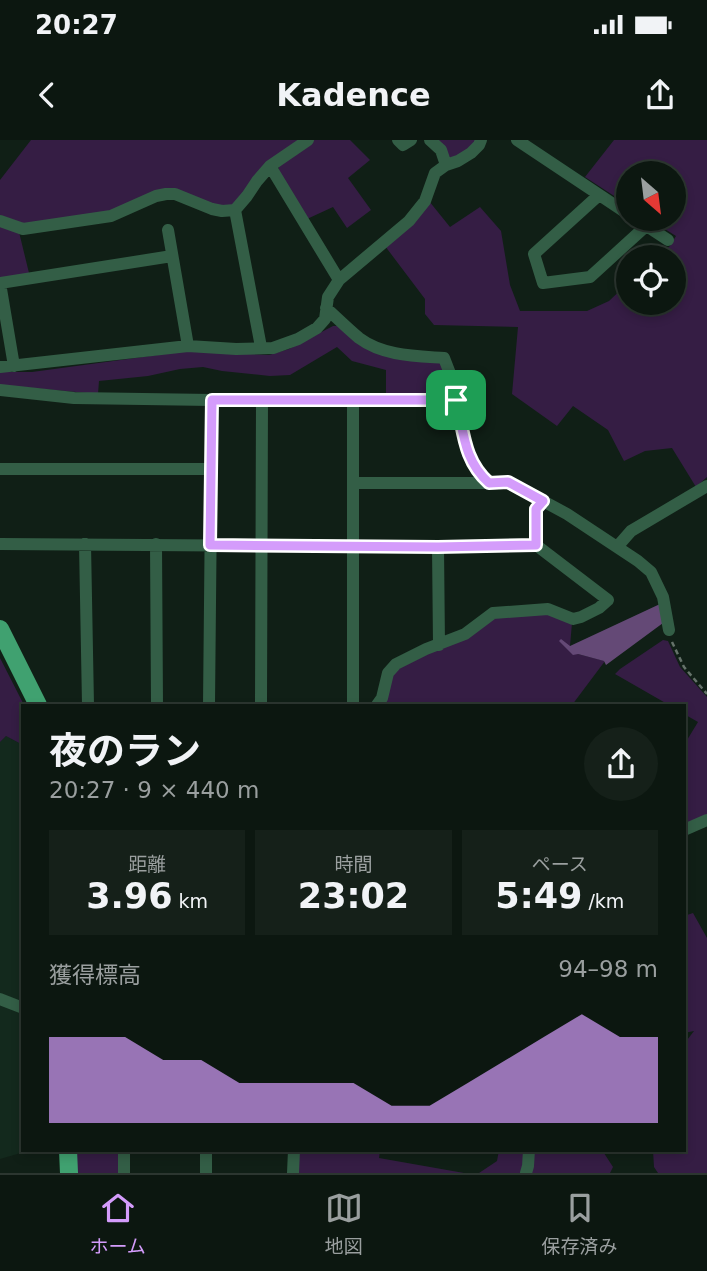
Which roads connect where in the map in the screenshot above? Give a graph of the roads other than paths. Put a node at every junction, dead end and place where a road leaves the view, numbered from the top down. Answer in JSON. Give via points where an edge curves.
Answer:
{"nodes":[{"id":1,"x":308,"y":140,"type":"edge"},
{"id":2,"x":398,"y":140,"type":"edge"},
{"id":3,"x":411,"y":140,"type":"edge"},
{"id":4,"x":430,"y":140,"type":"edge"},
{"id":5,"x":481,"y":140,"type":"edge"},
{"id":6,"x":517,"y":140,"type":"edge"},
{"id":7,"x":446,"y":165,"type":"junction"},
{"id":8,"x":270,"y":166,"type":"junction"},
{"id":9,"x":599,"y":195,"type":"junction"},
{"id":10,"x":616,"y":206,"type":"edge"},
{"id":11,"x":235,"y":210,"type":"junction"},
{"id":12,"x":0,"y":221,"type":"edge"},
{"id":13,"x":168,"y":230,"type":"dead end"},
{"id":14,"x":633,"y":231,"type":"edge"},
{"id":15,"x":654,"y":231,"type":"edge"},
{"id":16,"x":668,"y":240,"type":"dead end"},
{"id":17,"x":172,"y":256,"type":"junction"},
{"id":18,"x":339,"y":280,"type":"junction"},
{"id":19,"x":326,"y":308,"type":"junction"},
{"id":20,"x":188,"y":346,"type":"junction"},
{"id":21,"x":261,"y":347,"type":"junction"},
{"id":22,"x":0,"y":366,"type":"edge"},
{"id":23,"x":14,"y":366,"type":"junction"},
{"id":24,"x":0,"y":390,"type":"edge"},
{"id":25,"x":212,"y":400,"type":"junction"},
{"id":26,"x":262,"y":400,"type":"junction"},
{"id":27,"x":456,"y":400,"type":"junction"},
{"id":28,"x":353,"y":401,"type":"junction"},
{"id":29,"x":0,"y":469,"type":"edge"},
{"id":30,"x":211,"y":469,"type":"junction"},
{"id":31,"x":353,"y":483,"type":"junction"},
{"id":32,"x":489,"y":483,"type":"junction"},
{"id":33,"x":707,"y":486,"type":"edge"},
{"id":34,"x":543,"y":501,"type":"junction"},
{"id":35,"x":0,"y":544,"type":"edge"},
{"id":36,"x":85,"y":544,"type":"junction"},
{"id":37,"x":156,"y":544,"type":"junction"},
{"id":38,"x":210,"y":545,"type":"junction"},
{"id":39,"x":261,"y":545,"type":"junction"},
{"id":40,"x":536,"y":545,"type":"junction"},
{"id":41,"x":352,"y":546,"type":"junction"},
{"id":42,"x":438,"y":547,"type":"junction"},
{"id":43,"x":617,"y":547,"type":"junction"},
{"id":44,"x":0,"y":629,"type":"edge"},
{"id":45,"x":669,"y":630,"type":"road end"},
{"id":46,"x":439,"y":645,"type":"junction"},
{"id":47,"x":38,"y":704,"type":"edge"},
{"id":48,"x":88,"y":704,"type":"edge"},
{"id":49,"x":157,"y":704,"type":"edge"},
{"id":50,"x":209,"y":704,"type":"edge"},
{"id":51,"x":261,"y":704,"type":"edge"},
{"id":52,"x":353,"y":704,"type":"edge"},
{"id":53,"x":378,"y":704,"type":"edge"},
{"id":54,"x":707,"y":820,"type":"edge"},
{"id":55,"x":686,"y":829,"type":"edge"},
{"id":56,"x":0,"y":999,"type":"edge"},
{"id":57,"x":21,"y":1007,"type":"edge"},
{"id":58,"x":68,"y":1152,"type":"edge"},
{"id":59,"x":124,"y":1152,"type":"edge"},
{"id":60,"x":206,"y":1152,"type":"edge"},
{"id":61,"x":294,"y":1152,"type":"edge"},
{"id":62,"x":529,"y":1152,"type":"edge"},
{"id":63,"x":69,"y":1173,"type":"edge"},
{"id":64,"x":124,"y":1173,"type":"edge"},
{"id":65,"x":206,"y":1173,"type":"edge"},
{"id":66,"x":293,"y":1173,"type":"edge"},
{"id":67,"x":526,"y":1173,"type":"edge"}],
"edges":[{"from":1,"to":8,"type":"street"},
{"from":2,"to":3,"type":"street","via":[[403,145]]},
{"from":4,"to":7,"type":"street","via":[[441,150]]},
{"from":5,"to":7,"type":"street","via":[[471,153]]},
{"from":6,"to":9,"type":"street"},
{"from":7,"to":18,"type":"street","via":[[435,173],[425,201],[409,221]]},
{"from":8,"to":11,"type":"street"},
{"from":8,"to":18,"type":"street"},
{"from":9,"to":10,"type":"street"},
{"from":9,"to":14,"type":"street","via":[[534,254],[543,283],[590,277]]},
{"from":11,"to":12,"type":"street","via":[[212,209],[166,194],[111,216],[23,229]]},
{"from":11,"to":21,"type":"street"},
{"from":13,"to":17,"type":"street"},
{"from":15,"to":16,"type":"street"},
{"from":17,"to":20,"type":"street"},
{"from":17,"to":23,"type":"street","via":[[0,283]]},
{"from":18,"to":19,"type":"street"},
{"from":19,"to":21,"type":"street","via":[[325,319],[317,328],[273,348]]},
{"from":19,"to":27,"type":"street","via":[[379,349],[444,358]]},
{"from":20,"to":21,"type":"street"},
{"from":20,"to":23,"type":"street"},
{"from":22,"to":23,"type":"street"},
{"from":24,"to":25,"type":"street","via":[[74,398]]},
{"from":25,"to":26,"type":"street"},
{"from":25,"to":30,"type":"street"},
{"from":26,"to":28,"type":"street"},
{"from":26,"to":39,"type":"street"},
{"from":27,"to":28,"type":"street"},
{"from":27,"to":32,"type":"street","via":[[469,458]]},
{"from":28,"to":31,"type":"street"},
{"from":29,"to":30,"type":"street"},
{"from":30,"to":38,"type":"street"},
{"from":31,"to":32,"type":"street"},
{"from":31,"to":41,"type":"street"},
{"from":32,"to":34,"type":"street","via":[[508,482]]},
{"from":33,"to":43,"type":"street","via":[[631,531]]},
{"from":34,"to":40,"type":"street","via":[[536,509]]},
{"from":34,"to":43,"type":"street"},
{"from":35,"to":36,"type":"street"},
{"from":36,"to":37,"type":"street"},
{"from":36,"to":48,"type":"street"},
{"from":37,"to":38,"type":"street"},
{"from":37,"to":49,"type":"street"},
{"from":38,"to":39,"type":"street"},
{"from":38,"to":50,"type":"street"},
{"from":39,"to":41,"type":"street"},
{"from":39,"to":51,"type":"street"},
{"from":40,"to":42,"type":"street"},
{"from":40,"to":46,"type":"street","via":[[608,600],[573,619],[548,609],[493,613],[465,634]]},
{"from":41,"to":42,"type":"street"},
{"from":41,"to":52,"type":"street"},
{"from":42,"to":46,"type":"street"},
{"from":43,"to":45,"type":"street","via":[[651,572],[663,597]]},
{"from":44,"to":47,"type":"main road"},
{"from":46,"to":53,"type":"street","via":[[396,664],[388,673]]},
{"from":54,"to":55,"type":"street"},
{"from":56,"to":57,"type":"street"},
{"from":58,"to":63,"type":"main road"},
{"from":59,"to":64,"type":"street"},
{"from":60,"to":65,"type":"street"},
{"from":61,"to":66,"type":"street"},
{"from":62,"to":67,"type":"street"}]}
